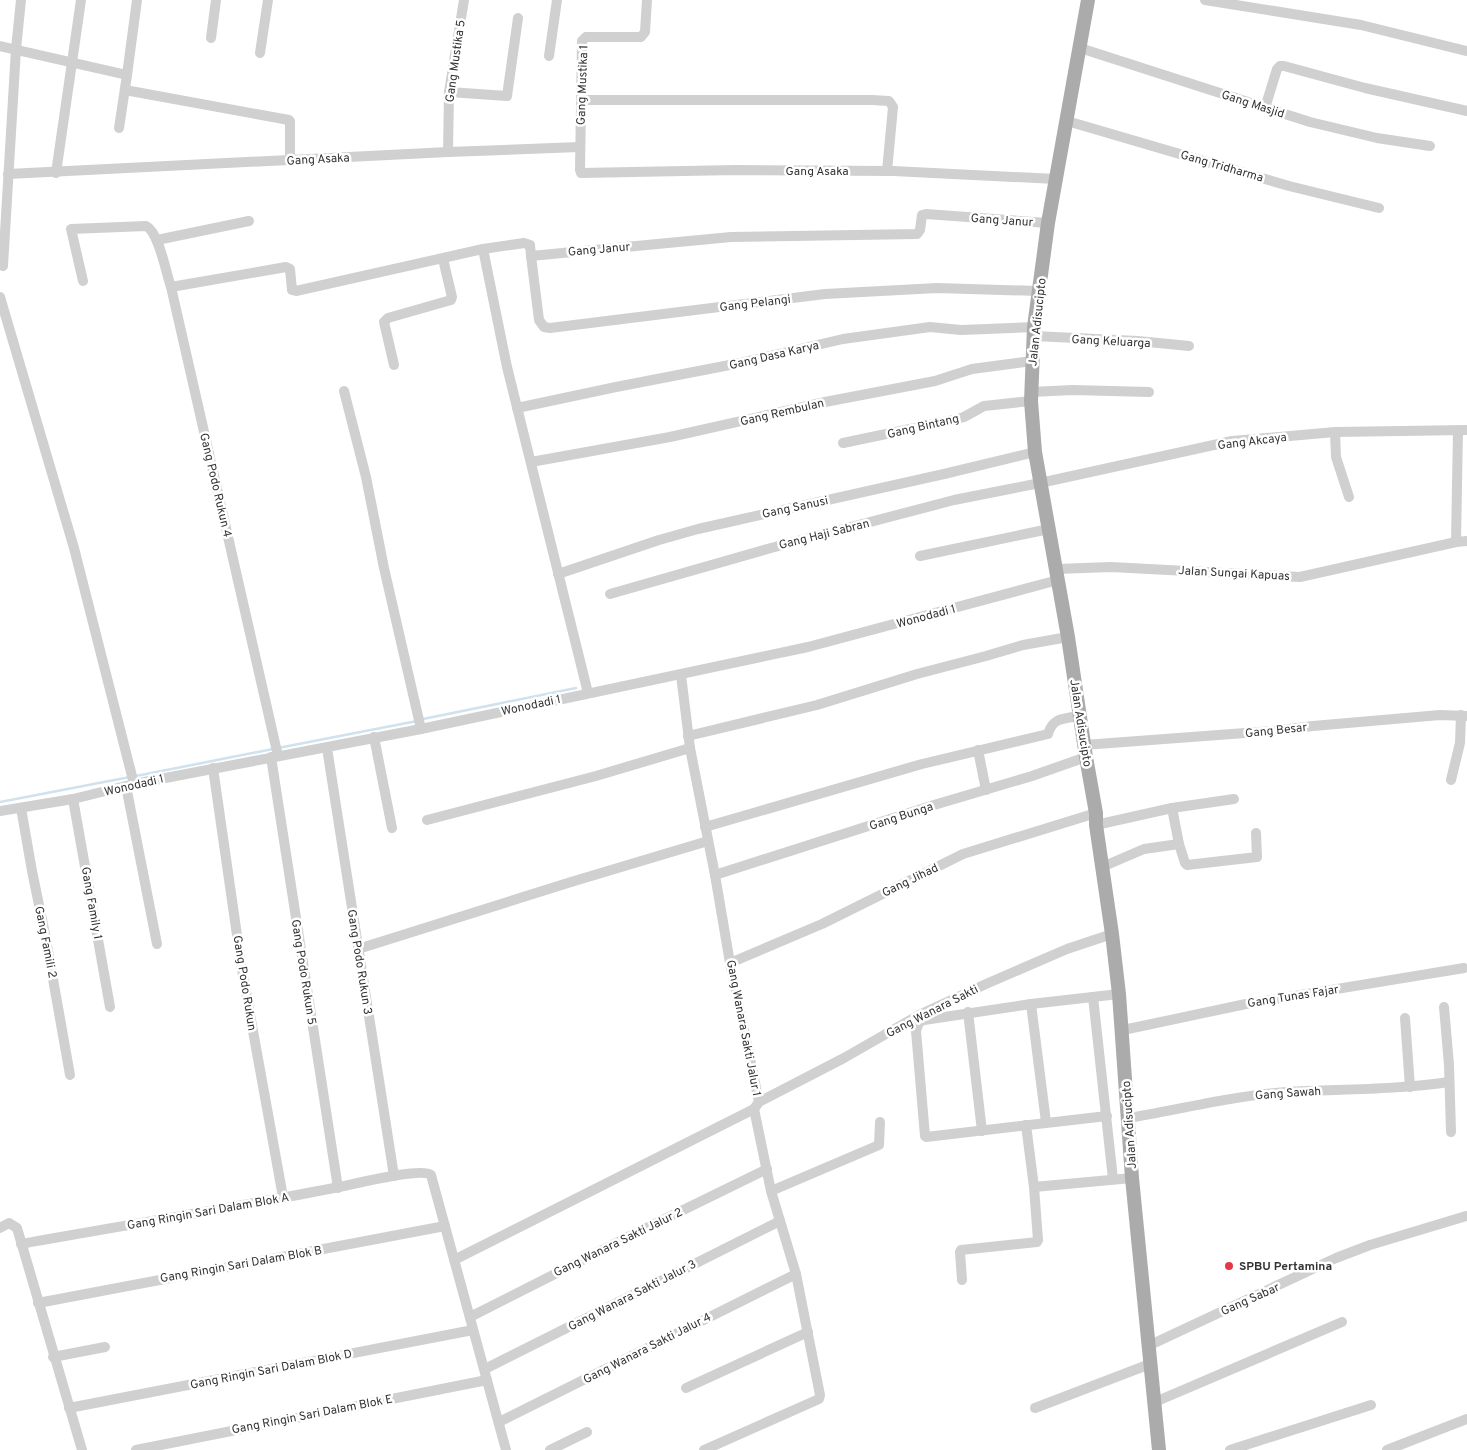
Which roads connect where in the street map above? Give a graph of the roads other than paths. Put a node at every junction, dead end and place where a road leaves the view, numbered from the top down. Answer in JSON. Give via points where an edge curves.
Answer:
{"nodes":[{"id":1,"x":21,"y":0,"type":"edge"},
{"id":2,"x":81,"y":0,"type":"edge"},
{"id":3,"x":137,"y":0,"type":"edge"},
{"id":4,"x":216,"y":0,"type":"edge"},
{"id":5,"x":268,"y":0,"type":"edge"},
{"id":6,"x":464,"y":0,"type":"edge"},
{"id":7,"x":557,"y":0,"type":"edge"},
{"id":8,"x":647,"y":0,"type":"edge"},
{"id":9,"x":1088,"y":0,"type":"edge"},
{"id":10,"x":1205,"y":0,"type":"edge"},
{"id":11,"x":518,"y":18,"type":"dead end"},
{"id":12,"x":211,"y":38,"type":"dead end"},
{"id":13,"x":0,"y":46,"type":"edge"},
{"id":14,"x":1080,"y":48,"type":"junction"},
{"id":15,"x":16,"y":49,"type":"junction"},
{"id":16,"x":1466,"y":51,"type":"dead end"},
{"id":17,"x":260,"y":53,"type":"dead end"},
{"id":18,"x":549,"y":56,"type":"dead end"},
{"id":19,"x":72,"y":63,"type":"junction"},
{"id":20,"x":127,"y":75,"type":"junction"},
{"id":21,"x":125,"y":90,"type":"junction"},
{"id":22,"x":449,"y":92,"type":"junction"},
{"id":23,"x":582,"y":100,"type":"junction"},
{"id":24,"x":1265,"y":108,"type":"junction"},
{"id":25,"x":1467,"y":111,"type":"edge"},
{"id":26,"x":1067,"y":121,"type":"junction"},
{"id":27,"x":119,"y":128,"type":"dead end"},
{"id":28,"x":1430,"y":146,"type":"dead end"},
{"id":29,"x":579,"y":148,"type":"junction"},
{"id":30,"x":448,"y":152,"type":"junction"},
{"id":31,"x":290,"y":161,"type":"junction"},
{"id":32,"x":580,"y":170,"type":"joint"},
{"id":33,"x":887,"y":171,"type":"junction"},
{"id":34,"x":56,"y":173,"type":"junction"},
{"id":35,"x":8,"y":174,"type":"junction"},
{"id":36,"x":1056,"y":179,"type":"junction"},
{"id":37,"x":1378,"y":208,"type":"dead end"},
{"id":38,"x":249,"y":221,"type":"dead end"},
{"id":39,"x":1048,"y":223,"type":"junction"},
{"id":40,"x":157,"y":240,"type":"junction"},
{"id":41,"x":483,"y":250,"type":"junction"},
{"id":42,"x":531,"y":256,"type":"junction"},
{"id":43,"x":443,"y":259,"type":"junction"},
{"id":44,"x":3,"y":266,"type":"dead end"},
{"id":45,"x":83,"y":280,"type":"dead end"},
{"id":46,"x":171,"y":287,"type":"junction"},
{"id":47,"x":1039,"y":291,"type":"junction"},
{"id":48,"x":0,"y":297,"type":"edge"},
{"id":49,"x":1034,"y":332,"type":"junction"},
{"id":50,"x":1189,"y":346,"type":"dead end"},
{"id":51,"x":1032,"y":361,"type":"junction"},
{"id":52,"x":394,"y":365,"type":"dead end"},
{"id":53,"x":344,"y":391,"type":"dead end"},
{"id":54,"x":1149,"y":392,"type":"dead end"},
{"id":55,"x":1031,"y":396,"type":"junction"},
{"id":56,"x":517,"y":408,"type":"junction"},
{"id":57,"x":1462,"y":430,"type":"edge"},
{"id":58,"x":1335,"y":432,"type":"junction"},
{"id":59,"x":843,"y":443,"type":"dead end"},
{"id":60,"x":1035,"y":452,"type":"junction"},
{"id":61,"x":532,"y":462,"type":"junction"},
{"id":62,"x":1040,"y":483,"type":"junction"},
{"id":63,"x":1348,"y":497,"type":"dead end"},
{"id":64,"x":1049,"y":529,"type":"junction"},
{"id":65,"x":1467,"y":541,"type":"edge"},
{"id":66,"x":1456,"y":542,"type":"junction"},
{"id":67,"x":920,"y":556,"type":"dead end"},
{"id":68,"x":558,"y":574,"type":"junction"},
{"id":69,"x":1057,"y":575,"type":"junction"},
{"id":70,"x":610,"y":594,"type":"dead end"},
{"id":71,"x":1068,"y":637,"type":"junction"},
{"id":72,"x":681,"y":675,"type":"junction"},
{"id":73,"x":588,"y":693,"type":"junction"},
{"id":74,"x":1080,"y":716,"type":"junction"},
{"id":75,"x":1464,"y":716,"type":"edge"},
{"id":76,"x":421,"y":728,"type":"junction"},
{"id":77,"x":688,"y":736,"type":"junction"},
{"id":78,"x":374,"y":737,"type":"junction"},
{"id":79,"x":327,"y":748,"type":"junction"},
{"id":80,"x":690,"y":748,"type":"junction"},
{"id":81,"x":978,"y":750,"type":"junction"},
{"id":82,"x":1085,"y":751,"type":"junction"},
{"id":83,"x":276,"y":756,"type":"junction"},
{"id":84,"x":213,"y":768,"type":"junction"},
{"id":85,"x":1451,"y":780,"type":"dead end"},
{"id":86,"x":131,"y":784,"type":"junction"},
{"id":87,"x":986,"y":790,"type":"junction"},
{"id":88,"x":73,"y":799,"type":"junction"},
{"id":89,"x":1234,"y":799,"type":"dead end"},
{"id":90,"x":21,"y":808,"type":"junction"},
{"id":91,"x":1172,"y":808,"type":"junction"},
{"id":92,"x":0,"y":811,"type":"edge"},
{"id":93,"x":1096,"y":819,"type":"junction"},
{"id":94,"x":427,"y":820,"type":"dead end"},
{"id":95,"x":705,"y":827,"type":"junction"},
{"id":96,"x":392,"y":828,"type":"dead end"},
{"id":97,"x":1256,"y":833,"type":"dead end"},
{"id":98,"x":708,"y":841,"type":"junction"},
{"id":99,"x":1179,"y":844,"type":"junction"},
{"id":100,"x":1102,"y":867,"type":"junction"},
{"id":101,"x":715,"y":875,"type":"junction"},
{"id":102,"x":1112,"y":934,"type":"junction"},
{"id":103,"x":157,"y":944,"type":"dead end"},
{"id":104,"x":358,"y":949,"type":"junction"},
{"id":105,"x":730,"y":963,"type":"junction"},
{"id":106,"x":1464,"y":968,"type":"dead end"},
{"id":107,"x":1119,"y":994,"type":"junction"},
{"id":108,"x":1094,"y":997,"type":"junction"},
{"id":109,"x":1031,"y":1004,"type":"junction"},
{"id":110,"x":110,"y":1007,"type":"dead end"},
{"id":111,"x":1444,"y":1007,"type":"dead end"},
{"id":112,"x":968,"y":1012,"type":"junction"},
{"id":113,"x":1404,"y":1018,"type":"dead end"},
{"id":114,"x":1123,"y":1030,"type":"junction"},
{"id":115,"x":70,"y":1075,"type":"dead end"},
{"id":116,"x":1449,"y":1082,"type":"junction"},
{"id":117,"x":1410,"y":1087,"type":"junction"},
{"id":118,"x":756,"y":1106,"type":"junction"},
{"id":119,"x":1107,"y":1116,"type":"junction"},
{"id":120,"x":1129,"y":1118,"type":"junction"},
{"id":121,"x":880,"y":1122,"type":"dead end"},
{"id":122,"x":1046,"y":1122,"type":"junction"},
{"id":123,"x":1026,"y":1125,"type":"junction"},
{"id":124,"x":982,"y":1131,"type":"junction"},
{"id":125,"x":1451,"y":1132,"type":"dead end"},
{"id":126,"x":767,"y":1169,"type":"junction"},
{"id":127,"x":394,"y":1176,"type":"junction"},
{"id":128,"x":1132,"y":1178,"type":"junction"},
{"id":129,"x":1113,"y":1179,"type":"junction"},
{"id":130,"x":1034,"y":1187,"type":"junction"},
{"id":131,"x":338,"y":1188,"type":"junction"},
{"id":132,"x":771,"y":1191,"type":"junction"},
{"id":133,"x":283,"y":1197,"type":"junction"},
{"id":134,"x":1466,"y":1216,"type":"edge"},
{"id":135,"x":780,"y":1221,"type":"junction"},
{"id":136,"x":446,"y":1226,"type":"junction"},
{"id":137,"x":0,"y":1228,"type":"edge"},
{"id":138,"x":21,"y":1244,"type":"junction"},
{"id":139,"x":454,"y":1260,"type":"junction"},
{"id":140,"x":796,"y":1274,"type":"junction"},
{"id":141,"x":962,"y":1280,"type":"dead end"},
{"id":142,"x":38,"y":1303,"type":"junction"},
{"id":143,"x":470,"y":1317,"type":"junction"},
{"id":144,"x":1342,"y":1322,"type":"dead end"},
{"id":145,"x":473,"y":1330,"type":"junction"},
{"id":146,"x":808,"y":1332,"type":"junction"},
{"id":147,"x":1148,"y":1346,"type":"junction"},
{"id":148,"x":105,"y":1348,"type":"dead end"},
{"id":149,"x":54,"y":1357,"type":"junction"},
{"id":150,"x":1150,"y":1364,"type":"junction"},
{"id":151,"x":484,"y":1369,"type":"junction"},
{"id":152,"x":488,"y":1380,"type":"junction"},
{"id":153,"x":686,"y":1388,"type":"dead end"},
{"id":154,"x":1155,"y":1402,"type":"junction"},
{"id":155,"x":1371,"y":1405,"type":"dead end"},
{"id":156,"x":69,"y":1408,"type":"junction"},
{"id":157,"x":1035,"y":1408,"type":"dead end"},
{"id":158,"x":1467,"y":1419,"type":"edge"},
{"id":159,"x":499,"y":1422,"type":"junction"},
{"id":160,"x":587,"y":1432,"type":"dead end"},
{"id":161,"x":82,"y":1450,"type":"edge"},
{"id":162,"x":136,"y":1450,"type":"edge"},
{"id":163,"x":506,"y":1450,"type":"edge"},
{"id":164,"x":550,"y":1450,"type":"edge"},
{"id":165,"x":704,"y":1450,"type":"edge"},
{"id":166,"x":1159,"y":1450,"type":"edge"},
{"id":167,"x":1230,"y":1450,"type":"edge"},
{"id":168,"x":1387,"y":1450,"type":"edge"}],
"edges":[{"from":1,"to":15,"type":"street"},
{"from":2,"to":19,"type":"street"},
{"from":3,"to":20,"type":"street"},
{"from":4,"to":12,"type":"street"},
{"from":5,"to":17,"type":"street"},
{"from":6,"to":22,"type":"street","name":"Gang Mustika 5"},
{"from":7,"to":18,"type":"street"},
{"from":8,"to":23,"type":"street","name":"Gang Mustika 1","via":[[646,32],[641,38],[584,38],[582,41]]},
{"from":9,"to":14,"type":"main road","name":"Jalan Adisucipto"},
{"from":10,"to":16,"type":"street","via":[[1361,25]]},
{"from":11,"to":22,"type":"street","via":[[507,96]]},
{"from":13,"to":15,"type":"street"},
{"from":14,"to":24,"type":"street","name":"Gang Masjid"},
{"from":14,"to":26,"type":"main road","name":"Jalan Adisucipto"},
{"from":15,"to":19,"type":"street"},
{"from":15,"to":35,"type":"street"},
{"from":19,"to":20,"type":"street"},
{"from":19,"to":34,"type":"street"},
{"from":20,"to":21,"type":"street"},
{"from":21,"to":27,"type":"street"},
{"from":21,"to":31,"type":"street","via":[[289,120]]},
{"from":22,"to":30,"type":"street","name":"Gang Mustika 5"},
{"from":23,"to":29,"type":"street","name":"Gang Mustika 1"},
{"from":23,"to":33,"type":"street","via":[[889,101],[893,107]]},
{"from":24,"to":25,"type":"street","via":[[1277,69],[1284,66]]},
{"from":24,"to":28,"type":"street","name":"Gang Masjid","via":[[1352,133]]},
{"from":26,"to":36,"type":"main road","name":"Jalan Adisucipto"},
{"from":26,"to":37,"type":"street","name":"Gang Tridharma","via":[[1289,186]]},
{"from":29,"to":30,"type":"street","name":"Gang Asaka"},
{"from":29,"to":32,"type":"street","name":"Gang Mustika 1"},
{"from":30,"to":31,"type":"street","name":"Gang Asaka"},
{"from":31,"to":34,"type":"street","name":"Gang Asaka"},
{"from":32,"to":33,"type":"street","name":"Gang Asaka","via":[[584,174]]},
{"from":33,"to":36,"type":"street","name":"Gang Asaka"},
{"from":34,"to":35,"type":"street","name":"Gang Asaka"},
{"from":35,"to":44,"type":"street"},
{"from":36,"to":39,"type":"main road","name":"Jalan Adisucipto"},
{"from":38,"to":40,"type":"street"},
{"from":39,"to":42,"type":"street","name":"Gang Janur","via":[[926,214],[922,215],[917,234],[730,237]]},
{"from":39,"to":47,"type":"main road","name":"Jalan Adisucipto"},
{"from":40,"to":45,"type":"street","via":[[146,226],[71,229]]},
{"from":40,"to":46,"type":"street","name":"Gang Podo Rukun 4"},
{"from":41,"to":42,"type":"street","via":[[527,243]]},
{"from":41,"to":43,"type":"street"},
{"from":41,"to":56,"type":"street"},
{"from":42,"to":47,"type":"street","name":"Gang Pelangi","via":[[539,320],[544,327],[550,328],[825,294],[937,288]]},
{"from":43,"to":46,"type":"street","via":[[296,291],[292,290],[290,269],[286,267]]},
{"from":43,"to":52,"type":"street","via":[[451,300],[388,318],[384,322]]},
{"from":46,"to":83,"type":"street","name":"Gang Podo Rukun 4"},
{"from":47,"to":49,"type":"main road","name":"Jalan Adisucipto"},
{"from":48,"to":86,"type":"street","via":[[74,548],[128,760]]},
{"from":49,"to":50,"type":"street","name":"Gang Keluarga"},
{"from":49,"to":51,"type":"main road","name":"Jalan Adisucipto"},
{"from":49,"to":56,"type":"street","name":"Gang Dasa Karya","via":[[930,327],[843,339]]},
{"from":51,"to":55,"type":"main road","name":"Jalan Adisucipto"},
{"from":51,"to":61,"type":"street","name":"Gang Rembulan","via":[[972,369],[935,381],[816,404],[670,438]]},
{"from":53,"to":76,"type":"street"},
{"from":54,"to":55,"type":"street","name":"Gang Bintang","via":[[1073,390]]},
{"from":55,"to":59,"type":"street","name":"Gang Bintang","via":[[984,406],[964,417]]},
{"from":55,"to":60,"type":"main road","name":"Jalan Adisucipto"},
{"from":56,"to":61,"type":"street"},
{"from":57,"to":58,"type":"street","name":"Gang Akcaya"},
{"from":57,"to":66,"type":"street"},
{"from":58,"to":62,"type":"street","name":"Gang Akcaya","via":[[1232,441]]},
{"from":58,"to":63,"type":"street","via":[[1336,457]]},
{"from":60,"to":62,"type":"main road","name":"Jalan Adisucipto"},
{"from":60,"to":68,"type":"street","name":"Gang Sanusi","via":[[707,527]]},
{"from":61,"to":68,"type":"street"},
{"from":62,"to":64,"type":"main road","name":"Jalan Adisucipto"},
{"from":62,"to":70,"type":"street","name":"Gang Haji Sabran","via":[[954,500]]},
{"from":64,"to":67,"type":"street"},
{"from":64,"to":69,"type":"main road","name":"Jalan Adisucipto"},
{"from":65,"to":66,"type":"street","name":"Jalan Sungai Kapuas"},
{"from":66,"to":69,"type":"street","name":"Jalan Sungai Kapuas","via":[[1300,577],[1111,567]]},
{"from":68,"to":73,"type":"street"},
{"from":69,"to":71,"type":"main road","name":"Jalan Adisucipto"},
{"from":69,"to":72,"type":"street","name":"Wonodadi 1","via":[[808,647]]},
{"from":71,"to":74,"type":"main road","name":"Jalan Adisucipto"},
{"from":71,"to":77,"type":"street","via":[[1023,645],[820,704]]},
{"from":72,"to":73,"type":"street","name":"Wonodadi 1"},
{"from":72,"to":77,"type":"street","name":"Gang Wanara Sakti Jalur 1"},
{"from":73,"to":76,"type":"street","name":"Wonodadi 1"},
{"from":74,"to":81,"type":"street","via":[[1057,720],[1048,734]]},
{"from":74,"to":82,"type":"main road","name":"Jalan Adisucipto"},
{"from":75,"to":82,"type":"street","name":"Gang Besar","via":[[1440,715]]},
{"from":75,"to":85,"type":"street"},
{"from":76,"to":78,"type":"street","name":"Wonodadi 1"},
{"from":77,"to":80,"type":"street","name":"Gang Wanara Sakti Jalur 1"},
{"from":78,"to":79,"type":"street","name":"Wonodadi 1"},
{"from":78,"to":96,"type":"street"},
{"from":79,"to":83,"type":"street","name":"Wonodadi 1"},
{"from":79,"to":104,"type":"street","name":"Gang Podo Rukun 3"},
{"from":80,"to":94,"type":"street","via":[[587,779]]},
{"from":80,"to":95,"type":"street","name":"Gang Wanara Sakti Jalur 1"},
{"from":81,"to":87,"type":"street"},
{"from":81,"to":95,"type":"street"},
{"from":82,"to":87,"type":"street","name":"Gang Bunga","via":[[1032,776]]},
{"from":82,"to":93,"type":"main road","name":"Jalan Adisucipto"},
{"from":83,"to":84,"type":"street","name":"Wonodadi 1"},
{"from":83,"to":131,"type":"street","name":"Gang Podo Rukun 5"},
{"from":84,"to":86,"type":"street","name":"Wonodadi 1"},
{"from":84,"to":133,"type":"street","name":"Gang Podo Rukun","via":[[242,970]]},
{"from":86,"to":88,"type":"street","name":"Wonodadi 1"},
{"from":86,"to":103,"type":"street"},
{"from":87,"to":101,"type":"street","name":"Gang Bunga"},
{"from":88,"to":90,"type":"street","name":"Wonodadi 1"},
{"from":88,"to":110,"type":"street","name":"Gang Family 1"},
{"from":89,"to":91,"type":"street","name":"Gang Jihad"},
{"from":90,"to":92,"type":"street","name":"Wonodadi 1"},
{"from":90,"to":115,"type":"street","name":"Gang Famili 2"},
{"from":91,"to":93,"type":"street","name":"Gang Jihad"},
{"from":91,"to":99,"type":"street"},
{"from":93,"to":100,"type":"main road","name":"Jalan Adisucipto"},
{"from":93,"to":105,"type":"street","name":"Gang Jihad","via":[[963,854],[822,924]]},
{"from":95,"to":98,"type":"street","name":"Gang Wanara Sakti Jalur 1"},
{"from":97,"to":99,"type":"street","via":[[1257,857],[1187,865]]},
{"from":98,"to":101,"type":"street","name":"Gang Wanara Sakti Jalur 1"},
{"from":98,"to":104,"type":"street"},
{"from":99,"to":100,"type":"street","via":[[1144,849]]},
{"from":100,"to":102,"type":"main road","name":"Jalan Adisucipto"},
{"from":101,"to":105,"type":"street","name":"Gang Wanara Sakti Jalur 1"},
{"from":102,"to":107,"type":"main road","name":"Jalan Adisucipto"},
{"from":102,"to":118,"type":"street","name":"Gang Wanara Sakti","via":[[986,984],[919,1015]]},
{"from":104,"to":127,"type":"street","name":"Gang Podo Rukun 3"},
{"from":105,"to":118,"type":"street","name":"Gang Wanara Sakti Jalur 1"},
{"from":106,"to":114,"type":"street","name":"Gang Tunas Fajar","via":[[1246,1004]]},
{"from":107,"to":108,"type":"street"},
{"from":107,"to":114,"type":"main road","name":"Jalan Adisucipto"},
{"from":108,"to":109,"type":"street"},
{"from":108,"to":119,"type":"street"},
{"from":109,"to":112,"type":"street"},
{"from":109,"to":122,"type":"street"},
{"from":111,"to":116,"type":"street"},
{"from":112,"to":124,"type":"street"},
{"from":112,"to":124,"type":"street","via":[[920,1020],[917,1026],[925,1136]]},
{"from":113,"to":117,"type":"street"},
{"from":114,"to":120,"type":"main road","name":"Jalan Adisucipto"},
{"from":116,"to":117,"type":"street","name":"Gang Sawah"},
{"from":116,"to":125,"type":"street"},
{"from":117,"to":120,"type":"street","name":"Gang Sawah","via":[[1249,1096]]},
{"from":118,"to":126,"type":"street"},
{"from":118,"to":139,"type":"street","name":"Gang Wanara Sakti Jalur 1"},
{"from":119,"to":122,"type":"street"},
{"from":119,"to":129,"type":"street"},
{"from":120,"to":128,"type":"main road","name":"Jalan Adisucipto"},
{"from":121,"to":132,"type":"street","via":[[879,1145]]},
{"from":122,"to":123,"type":"street"},
{"from":123,"to":124,"type":"street"},
{"from":123,"to":130,"type":"street"},
{"from":126,"to":132,"type":"street"},
{"from":126,"to":143,"type":"street","name":"Gang Wanara Sakti Jalur 2"},
{"from":127,"to":131,"type":"street","name":"Gang Ringin Sari Dalam Blok A"},
{"from":127,"to":136,"type":"street","name":"Gang Ringin Sari Dalam Blok A","via":[[428,1173]]},
{"from":128,"to":129,"type":"street"},
{"from":128,"to":147,"type":"main road","name":"Jalan Adisucipto"},
{"from":129,"to":130,"type":"street"},
{"from":130,"to":141,"type":"street","via":[[1037,1242],[961,1250]]},
{"from":131,"to":133,"type":"street","name":"Gang Ringin Sari Dalam Blok A"},
{"from":132,"to":135,"type":"street"},
{"from":133,"to":138,"type":"street","name":"Gang Ringin Sari Dalam Blok A"},
{"from":134,"to":147,"type":"street","name":"Gang Sabar","via":[[1336,1258]]},
{"from":135,"to":140,"type":"street"},
{"from":135,"to":151,"type":"street","name":"Gang Wanara Sakti Jalur 3"},
{"from":136,"to":139,"type":"street"},
{"from":136,"to":142,"type":"street","name":"Gang Ringin Sari Dalam Blok B"},
{"from":137,"to":138,"type":"street","via":[[9,1224],[17,1228]]},
{"from":138,"to":142,"type":"street"},
{"from":139,"to":143,"type":"street"},
{"from":140,"to":146,"type":"street"},
{"from":140,"to":159,"type":"street","name":"Gang Wanara Sakti Jalur 4"},
{"from":142,"to":149,"type":"street"},
{"from":143,"to":145,"type":"street"},
{"from":144,"to":154,"type":"street"},
{"from":145,"to":151,"type":"street"},
{"from":145,"to":156,"type":"street","name":"Gang Ringin Sari Dalam Blok D"},
{"from":146,"to":153,"type":"street"},
{"from":146,"to":165,"type":"street","via":[[820,1398]]},
{"from":147,"to":150,"type":"main road","name":"Jalan Adisucipto"},
{"from":148,"to":149,"type":"street"},
{"from":149,"to":156,"type":"street"},
{"from":150,"to":154,"type":"main road","name":"Jalan Adisucipto"},
{"from":150,"to":157,"type":"street"},
{"from":151,"to":152,"type":"street"},
{"from":152,"to":159,"type":"street"},
{"from":152,"to":162,"type":"street","name":"Gang Ringin Sari Dalam Blok E"},
{"from":154,"to":166,"type":"main road","name":"Jalan Adisucipto"},
{"from":155,"to":167,"type":"street"},
{"from":156,"to":161,"type":"street"},
{"from":158,"to":168,"type":"street"},
{"from":159,"to":163,"type":"street"},
{"from":160,"to":164,"type":"street"}]}
